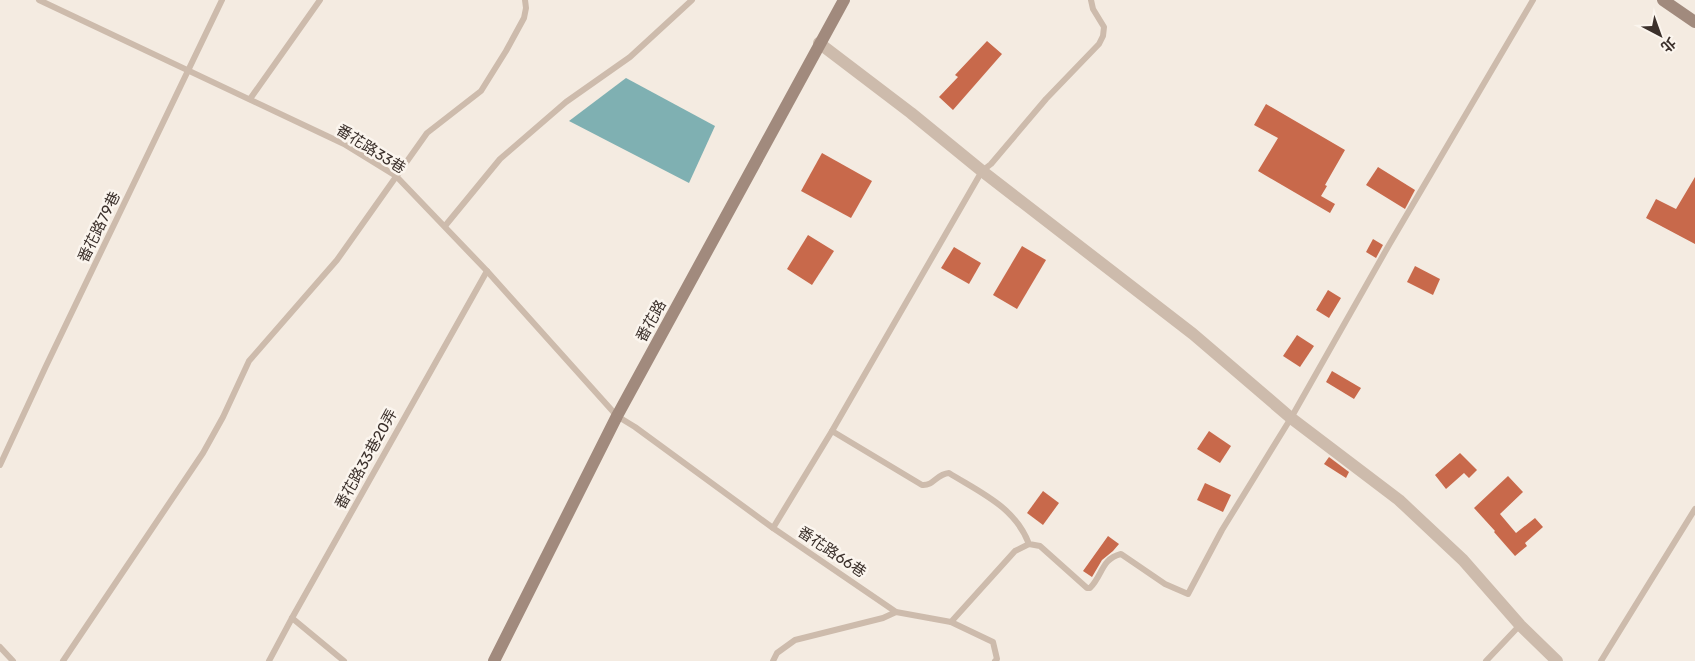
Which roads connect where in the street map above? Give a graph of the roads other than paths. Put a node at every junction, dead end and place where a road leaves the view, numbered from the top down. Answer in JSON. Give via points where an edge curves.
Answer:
{"nodes":[{"id":1,"x":39,"y":0,"type":"edge"},
{"id":2,"x":222,"y":0,"type":"edge"},
{"id":3,"x":320,"y":0,"type":"edge"},
{"id":4,"x":525,"y":0,"type":"edge"},
{"id":5,"x":692,"y":0,"type":"edge"},
{"id":6,"x":1091,"y":0,"type":"edge"},
{"id":7,"x":1533,"y":0,"type":"edge"},
{"id":8,"x":1663,"y":0,"type":"edge"},
{"id":9,"x":839,"y":2,"type":"edge"},
{"id":10,"x":1695,"y":22,"type":"edge"},
{"id":11,"x":820,"y":43,"type":"junction"},
{"id":12,"x":189,"y":69,"type":"junction"},
{"id":13,"x":250,"y":99,"type":"junction"},
{"id":14,"x":982,"y":171,"type":"junction"},
{"id":15,"x":396,"y":176,"type":"junction"},
{"id":16,"x":445,"y":226,"type":"junction"},
{"id":17,"x":487,"y":271,"type":"junction"},
{"id":18,"x":617,"y":416,"type":"junction"},
{"id":19,"x":1291,"y":418,"type":"junction"},
{"id":20,"x":832,"y":431,"type":"junction"},
{"id":21,"x":0,"y":465,"type":"edge"},
{"id":22,"x":1695,"y":510,"type":"edge"},
{"id":23,"x":772,"y":528,"type":"junction"},
{"id":24,"x":1029,"y":544,"type":"junction"},
{"id":25,"x":896,"y":612,"type":"junction"},
{"id":26,"x":292,"y":618,"type":"junction"},
{"id":27,"x":951,"y":622,"type":"junction"},
{"id":28,"x":1520,"y":625,"type":"junction"},
{"id":29,"x":0,"y":647,"type":"edge"},
{"id":30,"x":14,"y":661,"type":"edge"},
{"id":31,"x":62,"y":661,"type":"edge"},
{"id":32,"x":269,"y":661,"type":"edge"},
{"id":33,"x":344,"y":661,"type":"edge"},
{"id":34,"x":494,"y":661,"type":"edge"},
{"id":35,"x":773,"y":661,"type":"edge"},
{"id":36,"x":995,"y":661,"type":"edge"},
{"id":37,"x":1486,"y":661,"type":"edge"},
{"id":38,"x":1557,"y":661,"type":"edge"},
{"id":39,"x":1601,"y":661,"type":"edge"}],
"edges":[{"from":1,"to":12,"type":"lane","name":"番花路33巷"},
{"from":2,"to":12,"type":"lane","name":"番花路79巷"},
{"from":3,"to":13,"type":"lane"},
{"from":4,"to":15,"type":"lane","via":[[524,18],[481,91],[427,132]]},
{"from":5,"to":16,"type":"lane","via":[[630,57],[566,102],[500,160]]},
{"from":6,"to":14,"type":"lane","via":[[1104,27],[1102,40]]},
{"from":7,"to":19,"type":"lane"},
{"from":8,"to":10,"type":"main road"},
{"from":9,"to":11,"type":"main road","name":"番花路"},
{"from":11,"to":14,"type":"street"},
{"from":11,"to":18,"type":"main road","name":"番花路"},
{"from":12,"to":13,"type":"lane","name":"番花路33巷"},
{"from":12,"to":21,"type":"lane","name":"番花路79巷"},
{"from":13,"to":15,"type":"lane","name":"番花路33巷","via":[[344,144]]},
{"from":14,"to":19,"type":"street","via":[[1193,334]]},
{"from":14,"to":20,"type":"lane"},
{"from":15,"to":16,"type":"lane","name":"番花路33巷"},
{"from":15,"to":31,"type":"lane","via":[[337,260],[249,362],[203,453]]},
{"from":16,"to":17,"type":"lane","name":"番花路33巷"},
{"from":17,"to":18,"type":"lane","name":"番花路33巷"},
{"from":17,"to":26,"type":"lane","name":"番花路33巷20弄"},
{"from":18,"to":23,"type":"lane","name":"番花路66巷"},
{"from":18,"to":34,"type":"main road","name":"番花路"},
{"from":19,"to":24,"type":"lane","via":[[1222,530],[1188,594],[1164,584],[1121,554],[1112,556],[1095,584],[1087,588],[1040,546]]},
{"from":19,"to":28,"type":"street","via":[[1399,500],[1463,560]]},
{"from":20,"to":23,"type":"lane"},
{"from":20,"to":24,"type":"lane","via":[[922,485],[931,484],[940,475],[949,473],[1006,509],[1024,531]]},
{"from":22,"to":39,"type":"lane"},
{"from":23,"to":25,"type":"lane","name":"番花路66巷"},
{"from":24,"to":27,"type":"lane","via":[[1015,551]]},
{"from":25,"to":27,"type":"lane","name":"番花路66巷"},
{"from":25,"to":35,"type":"lane","via":[[884,618],[795,640]]},
{"from":26,"to":32,"type":"lane","name":"番花路33巷20弄"},
{"from":26,"to":33,"type":"lane"},
{"from":27,"to":36,"type":"lane","name":"番花路66巷","via":[[993,642]]},
{"from":28,"to":37,"type":"lane"},
{"from":28,"to":38,"type":"street"},
{"from":29,"to":30,"type":"lane"}]}
